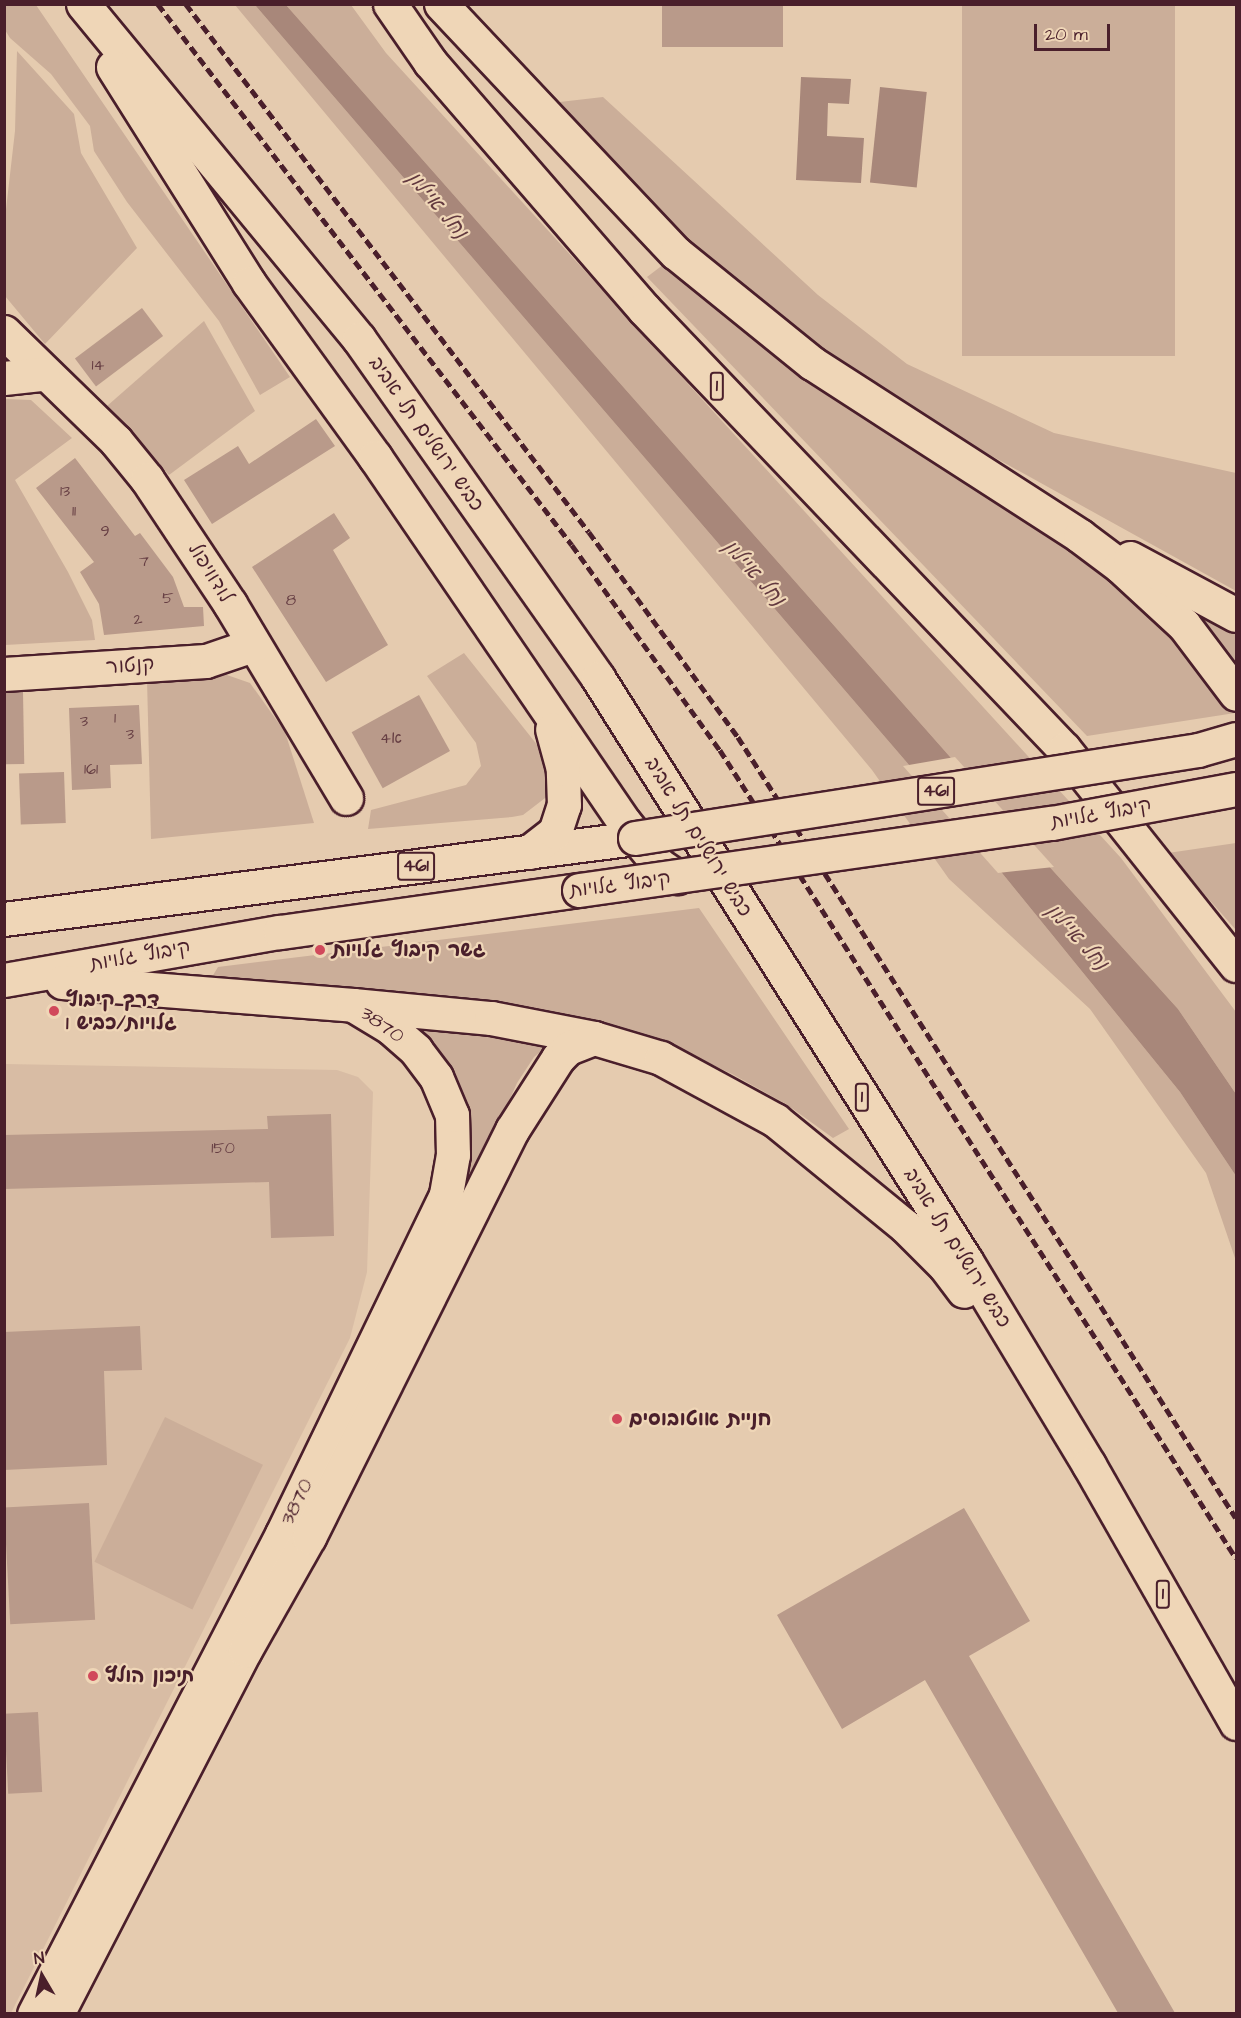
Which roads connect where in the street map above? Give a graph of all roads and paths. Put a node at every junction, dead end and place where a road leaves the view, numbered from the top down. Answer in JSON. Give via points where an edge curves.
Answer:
{"nodes":[{"id":1,"x":74,"y":4,"type":"edge"},
{"id":2,"x":82,"y":4,"type":"edge"},
{"id":3,"x":390,"y":4,"type":"edge"},
{"id":4,"x":441,"y":4,"type":"edge"},
{"id":5,"x":4,"y":332,"type":"edge"},
{"id":6,"x":43,"y":374,"type":"junction"},
{"id":7,"x":4,"y":378,"type":"edge"},
{"id":8,"x":1080,"y":536,"type":"junction"},
{"id":9,"x":1236,"y":615,"type":"edge"},
{"id":10,"x":253,"y":645,"type":"junction"},
{"id":11,"x":4,"y":674,"type":"edge"},
{"id":12,"x":1236,"y":694,"type":"edge"},
{"id":13,"x":542,"y":699,"type":"junction"},
{"id":14,"x":1236,"y":739,"type":"edge"},
{"id":15,"x":1236,"y":789,"type":"edge"},
{"id":16,"x":346,"y":798,"type":"dead end"},
{"id":17,"x":626,"y":824,"type":"junction"},
{"id":18,"x":529,"y":852,"type":"junction"},
{"id":19,"x":677,"y":877,"type":"junction"},
{"id":20,"x":4,"y":902,"type":"edge"},
{"id":21,"x":103,"y":906,"type":"junction"},
{"id":22,"x":4,"y":919,"type":"edge"},
{"id":23,"x":1236,"y":965,"type":"edge"},
{"id":24,"x":13,"y":979,"type":"edge"},
{"id":25,"x":353,"y":1005,"type":"junction"},
{"id":26,"x":594,"y":1038,"type":"junction"},
{"id":27,"x":1089,"y":1465,"type":"junction"},
{"id":28,"x":1236,"y":1723,"type":"edge"},
{"id":29,"x":34,"y":2013,"type":"edge"},
{"id":30,"x":57,"y":2013,"type":"edge"}],
"edges":[{"from":1,"to":13,"type":"main road","via":[[249,283]]},
{"from":2,"to":27,"type":"main road","name":"כביש ירושלים תל אביב","number":"1","via":[[359,339],[598,678],[966,1261]]},
{"from":3,"to":23,"type":"main road","number":"1","via":[[430,62],[644,309],[1064,750]]},
{"from":4,"to":8,"type":"main road","via":[[676,253],[744,310],[812,363]]},
{"from":5,"to":6,"type":"main road","name":"לודוויפול"},
{"from":6,"to":7,"type":"main road"},
{"from":6,"to":10,"type":"main road","name":"לודוויפול","via":[[116,441],[147,479]]},
{"from":8,"to":9,"type":"main road","via":[[1152,568]]},
{"from":8,"to":12,"type":"main road","via":[[1151,592],[1184,625]]},
{"from":10,"to":11,"type":"main road","name":"קנטור","via":[[206,661]]},
{"from":10,"to":16,"type":"main road","name":"לודוויפול"},
{"from":13,"to":17,"type":"main road"},
{"from":13,"to":18,"type":"main road","via":[[563,769],[564,805],[555,832]]},
{"from":14,"to":17,"type":"main road","number":"461","bridge":true,"via":[[1198,750]]},
{"from":15,"to":19,"type":"main road","name":"קיבוץ גלויות","number":"461","bridge":true,"via":[[1052,823]]},
{"from":17,"to":18,"type":"main road","number":"461","via":[[573,846]]},
{"from":17,"to":19,"type":"main road","via":[[658,865]]},
{"from":18,"to":21,"type":"main road","number":"461"},
{"from":19,"to":24,"type":"main road","name":"קיבוץ גלויות","number":"461","bridge":true,"via":[[280,932]]},
{"from":20,"to":21,"type":"main road"},
{"from":21,"to":22,"type":"main road","number":"461"},
{"from":24,"to":25,"type":"main road"},
{"from":25,"to":26,"type":"main road","via":[[491,1018]]},
{"from":25,"to":29,"type":"main road","name":"3870","via":[[391,1028],[416,1050],[436,1077],[452,1115],[453,1155],[446,1194],[282,1534]]},
{"from":26,"to":27,"type":"main road","via":[[661,1058],[724,1089],[775,1120],[905,1226],[945,1266]]},
{"from":26,"to":30,"type":"main road","via":[[568,1048],[558,1058],[512,1130],[309,1537],[245,1650]]},
{"from":27,"to":28,"type":"main road","name":"כביש ירושלים תל אביב","number":"1"}]}
